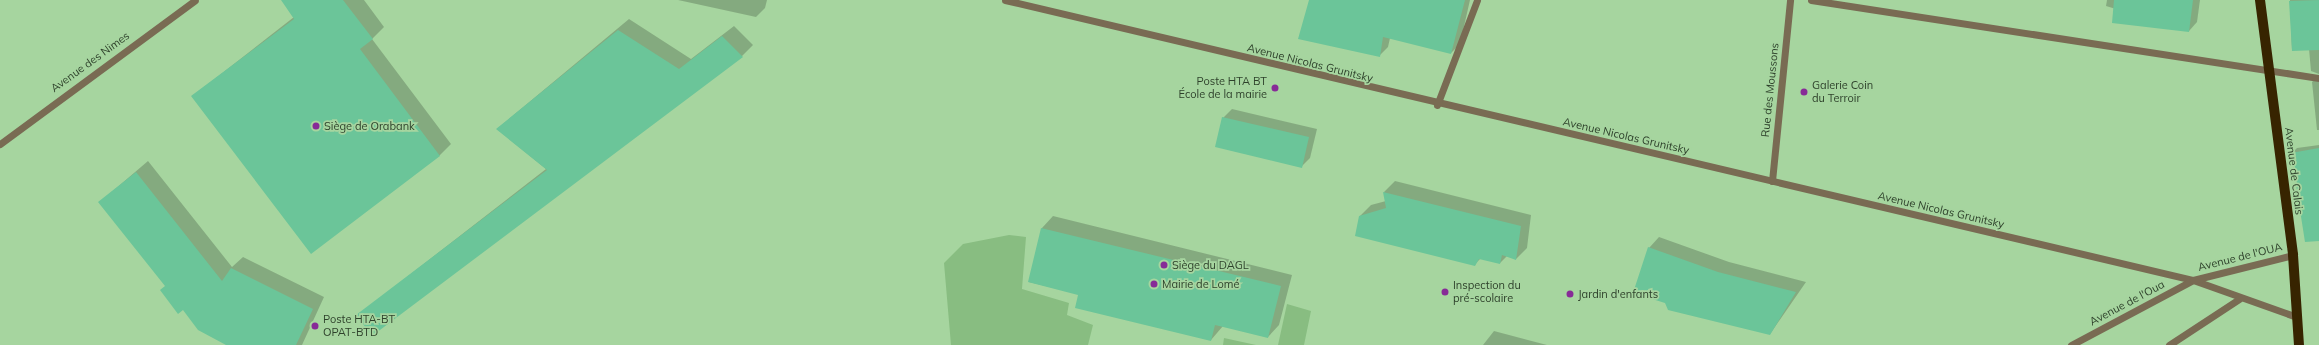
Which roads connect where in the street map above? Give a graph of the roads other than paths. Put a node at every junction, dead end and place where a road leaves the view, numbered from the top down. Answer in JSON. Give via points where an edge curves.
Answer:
{"nodes":[{"id":1,"x":195,"y":0,"type":"edge"},
{"id":2,"x":1005,"y":0,"type":"edge"},
{"id":3,"x":1477,"y":0,"type":"edge"},
{"id":4,"x":1790,"y":0,"type":"edge"},
{"id":5,"x":1811,"y":0,"type":"edge"},
{"id":6,"x":2260,"y":0,"type":"edge"},
{"id":7,"x":2270,"y":69,"type":"junction"},
{"id":8,"x":2319,"y":78,"type":"edge"},
{"id":9,"x":1437,"y":105,"type":"junction"},
{"id":10,"x":0,"y":144,"type":"edge"},
{"id":11,"x":1772,"y":181,"type":"junction"},
{"id":12,"x":2293,"y":255,"type":"junction"},
{"id":13,"x":2193,"y":280,"type":"junction"},
{"id":14,"x":2239,"y":299,"type":"junction"},
{"id":15,"x":2294,"y":316,"type":"junction"},
{"id":16,"x":2071,"y":345,"type":"edge"},
{"id":17,"x":2169,"y":345,"type":"edge"},
{"id":18,"x":2299,"y":345,"type":"edge"}],
"edges":[{"from":1,"to":10,"type":"street","name":"Avenue des Nimes"},
{"from":2,"to":9,"type":"street","name":"Avenue Nicolas Grunitsky"},
{"from":3,"to":9,"type":"street"},
{"from":4,"to":11,"type":"street","name":"Rue des Moussons"},
{"from":5,"to":7,"type":"street"},
{"from":6,"to":7,"type":"main road","name":"Avenue de Calais"},
{"from":7,"to":8,"type":"street"},
{"from":7,"to":12,"type":"main road","name":"Avenue de Calais"},
{"from":9,"to":11,"type":"street","name":"Avenue Nicolas Grunitsky"},
{"from":11,"to":13,"type":"street","name":"Avenue Nicolas Grunitsky"},
{"from":12,"to":13,"type":"street","name":"Avenue de l'OUA"},
{"from":12,"to":15,"type":"main road","name":"Avenue de Calais"},
{"from":13,"to":14,"type":"street","name":"Avenue Nicolas Grunitsky"},
{"from":13,"to":16,"type":"street","name":"Avenue de l'Oua"},
{"from":14,"to":15,"type":"street"},
{"from":14,"to":17,"type":"street"},
{"from":15,"to":18,"type":"main road","name":"Avenue de Calais"}]}
